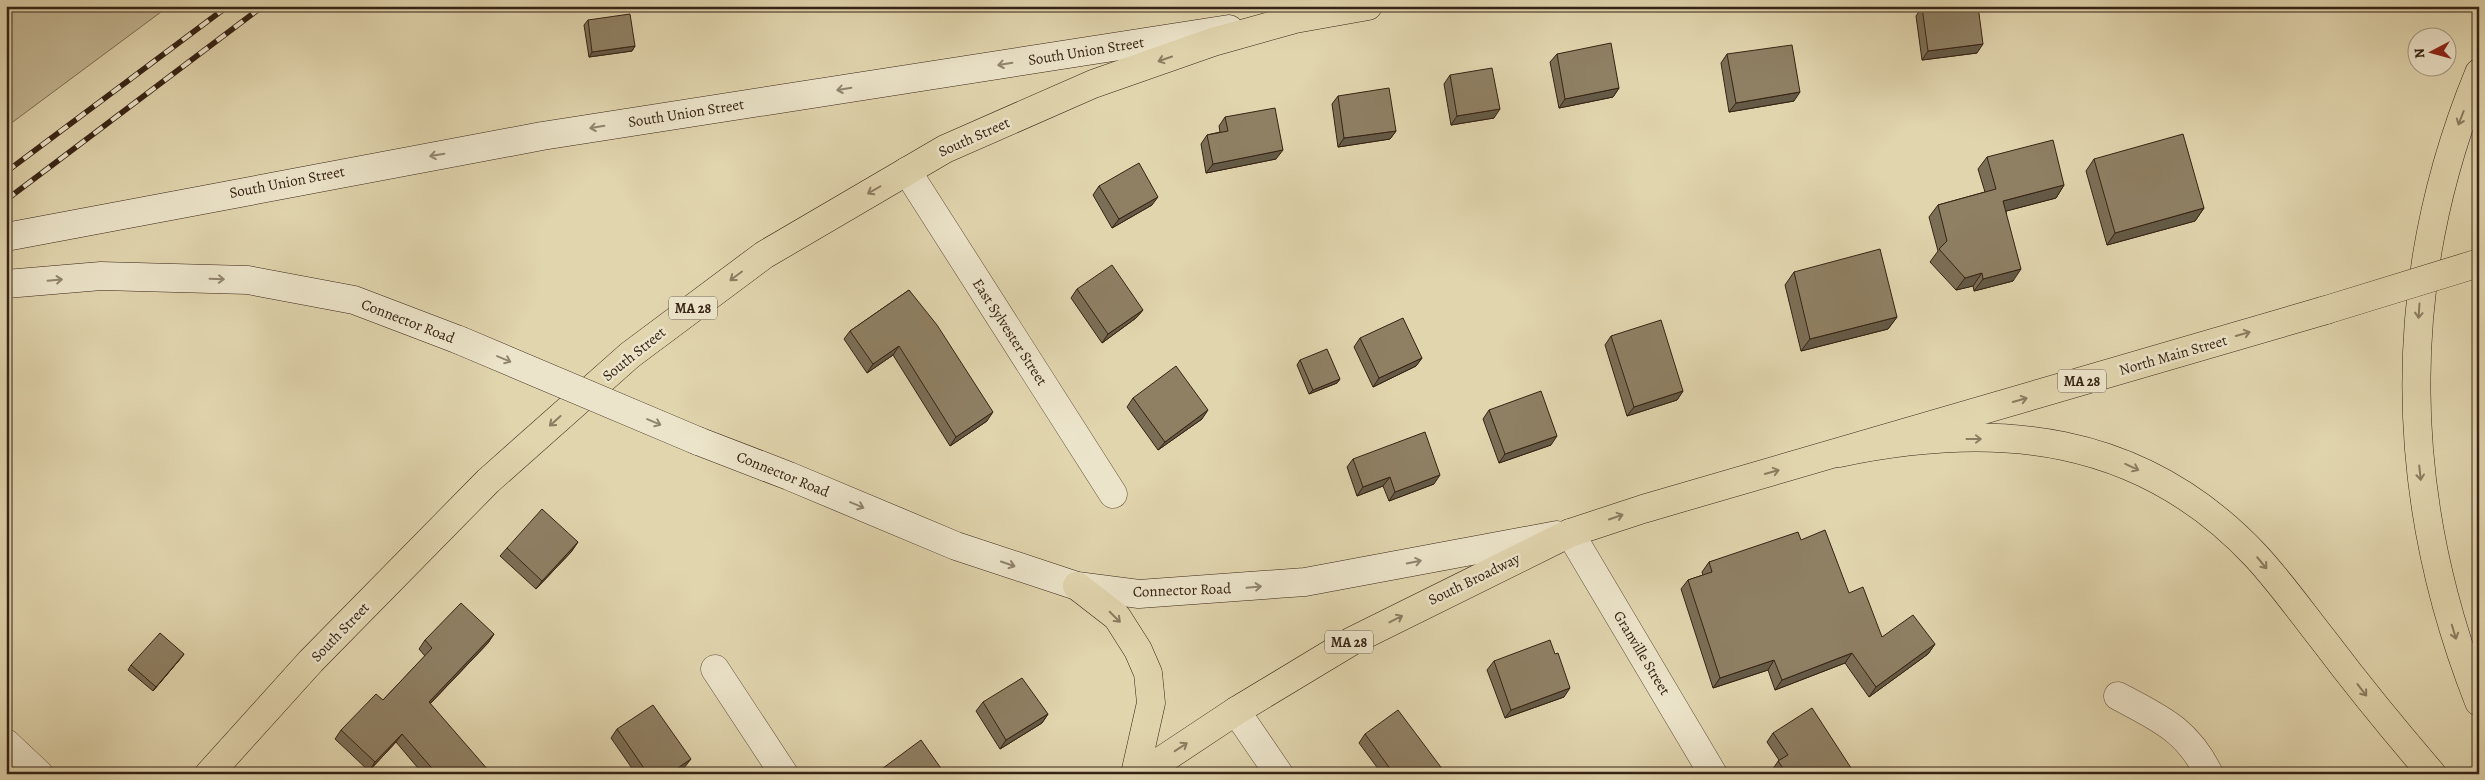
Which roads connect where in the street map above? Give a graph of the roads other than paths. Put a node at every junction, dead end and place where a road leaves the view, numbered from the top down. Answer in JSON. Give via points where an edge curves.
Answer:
{"nodes":[{"id":1,"x":1368,"y":6,"type":"edge"},
{"id":2,"x":1295,"y":19,"type":"junction"},
{"id":3,"x":2479,"y":73,"type":"edge"},
{"id":4,"x":907,"y":171,"type":"junction"},
{"id":5,"x":6,"y":236,"type":"edge"},
{"id":6,"x":2479,"y":263,"type":"edge"},
{"id":7,"x":6,"y":284,"type":"edge"},
{"id":8,"x":1839,"y":453,"type":"junction"},
{"id":9,"x":1113,"y":494,"type":"dead end"},
{"id":10,"x":1570,"y":533,"type":"junction"},
{"id":11,"x":1077,"y":586,"type":"junction"},
{"id":12,"x":714,"y":669,"type":"dead end"},
{"id":13,"x":2118,"y":696,"type":"dead end"},
{"id":14,"x":2479,"y":702,"type":"edge"},
{"id":15,"x":1236,"y":711,"type":"junction"},
{"id":16,"x":6,"y":743,"type":"edge"},
{"id":17,"x":39,"y":774,"type":"edge"},
{"id":18,"x":209,"y":774,"type":"edge"},
{"id":19,"x":784,"y":774,"type":"edge"},
{"id":20,"x":1135,"y":774,"type":"edge"},
{"id":21,"x":1141,"y":774,"type":"edge"},
{"id":22,"x":1279,"y":774,"type":"edge"},
{"id":23,"x":1713,"y":774,"type":"edge"},
{"id":24,"x":2209,"y":774,"type":"edge"},
{"id":25,"x":2432,"y":774,"type":"edge"}],
"edges":[{"from":1,"to":2,"type":"main road","name":"South Union Street","number":"MA 28"},
{"from":2,"to":4,"type":"main road","name":"South Street","number":"MA 28","one_way":true,"via":[[1213,42],[1093,84],[945,149]]},
{"from":2,"to":5,"type":"main road","name":"South Union Street","one_way":true,"via":[[542,136]]},
{"from":3,"to":14,"type":"main road","one_way":true,"via":[[2458,126],[2431,228],[2415,356],[2415,416],[2430,539],[2462,661]]},
{"from":4,"to":9,"type":"main road","name":"East Sylvester Street"},
{"from":4,"to":18,"type":"main road","name":"South Street","number":"MA 28","one_way":true,"via":[[764,255],[630,355],[488,481],[311,661]]},
{"from":8,"to":6,"type":"main road","name":"North Main Street","number":"MA 28","one_way":true,"bridge":true},
{"from":7,"to":11,"type":"main road","name":"Connector Road","one_way":true,"bridge":true,"via":[[101,276],[248,280],[354,300],[460,340],[956,546]]},
{"from":10,"to":8,"type":"main road","name":"South Broadway","number":"MA 28","one_way":true,"via":[[1643,508]]},
{"from":8,"to":25,"type":"main road","one_way":true,"via":[[1926,440],[2031,441],[2088,450],[2153,477],[2209,512],[2257,557],[2382,717]]},
{"from":11,"to":10,"type":"main road","name":"Connector Road","one_way":true,"via":[[1139,594],[1305,582]]},
{"from":15,"to":10,"type":"main road","name":"South Broadway","number":"MA 28","one_way":true,"via":[[1352,641]]},
{"from":10,"to":23,"type":"main road","name":"Granville Street"},
{"from":11,"to":20,"type":"main road","one_way":true,"via":[[1117,617],[1148,673],[1151,703]]},
{"from":12,"to":19,"type":"main road"},
{"from":13,"to":24,"type":"main road","via":[[2170,724],[2187,741]]},
{"from":21,"to":15,"type":"main road","name":"South Broadway","number":"MA 28","one_way":true},
{"from":15,"to":22,"type":"main road"},
{"from":16,"to":17,"type":"main road"}]}
